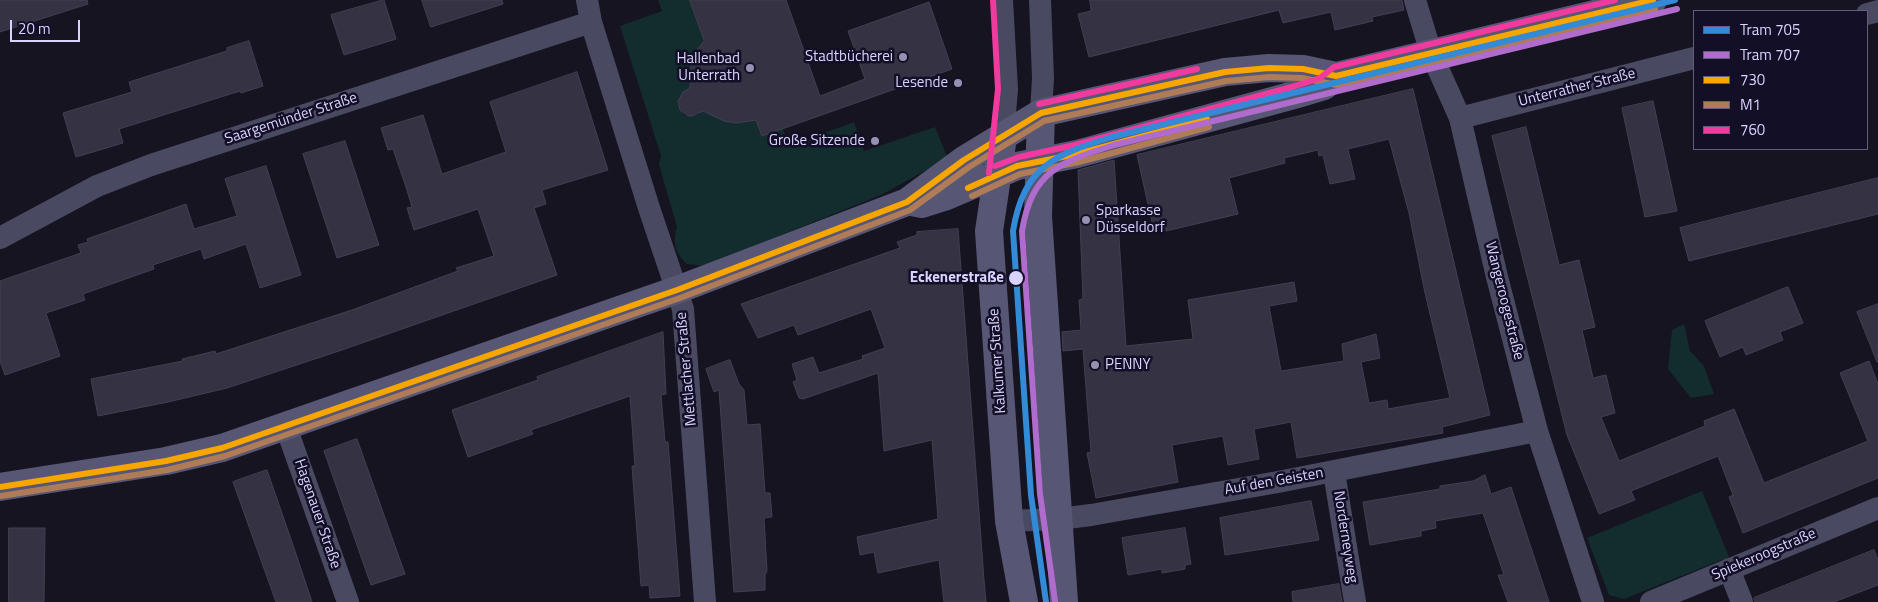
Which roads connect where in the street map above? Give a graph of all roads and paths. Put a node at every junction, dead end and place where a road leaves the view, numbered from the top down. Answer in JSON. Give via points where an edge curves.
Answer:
{"nodes":[{"id":1,"x":586,"y":0,"type":"edge"},
{"id":2,"x":1002,"y":0,"type":"edge"},
{"id":3,"x":1040,"y":0,"type":"edge"},
{"id":4,"x":1415,"y":0,"type":"edge"},
{"id":5,"x":1653,"y":0,"type":"edge"},
{"id":6,"x":591,"y":22,"type":"junction"},
{"id":7,"x":1430,"y":53,"type":"junction"},
{"id":8,"x":1693,"y":58,"type":"edge"},
{"id":9,"x":1336,"y":76,"type":"junction"},
{"id":10,"x":1041,"y":113,"type":"junction"},
{"id":11,"x":1460,"y":118,"type":"junction"},
{"id":12,"x":1003,"y":137,"type":"junction"},
{"id":13,"x":1039,"y":161,"type":"junction"},
{"id":14,"x":998,"y":174,"type":"junction"},
{"id":15,"x":963,"y":191,"type":"junction"},
{"id":16,"x":907,"y":202,"type":"junction"},
{"id":17,"x":990,"y":231,"type":"junction"},
{"id":18,"x":0,"y":238,"type":"edge"},
{"id":19,"x":676,"y":290,"type":"junction"},
{"id":20,"x":286,"y":427,"type":"junction"},
{"id":21,"x":1537,"y":431,"type":"junction"},
{"id":22,"x":1334,"y":472,"type":"junction"},
{"id":23,"x":0,"y":487,"type":"edge"},
{"id":24,"x":1878,"y":508,"type":"edge"},
{"id":25,"x":1059,"y":519,"type":"junction"},
{"id":26,"x":1009,"y":521,"type":"junction"},
{"id":27,"x":1729,"y":570,"type":"junction"},
{"id":28,"x":348,"y":602,"type":"edge"},
{"id":29,"x":705,"y":602,"type":"edge"},
{"id":30,"x":1024,"y":602,"type":"edge"},
{"id":31,"x":1064,"y":602,"type":"edge"},
{"id":32,"x":1355,"y":602,"type":"edge"},
{"id":33,"x":1593,"y":602,"type":"edge"},
{"id":34,"x":1651,"y":602,"type":"edge"},
{"id":35,"x":1742,"y":602,"type":"edge"}],
"edges":[{"from":1,"to":6,"type":"street","name":"Mettlacher Straße"},
{"from":2,"to":12,"type":"street","name":"Kalkumer Straße","via":[[1007,88]]},
{"from":3,"to":10,"type":"street"},
{"from":4,"to":7,"type":"street","name":"Wangeroogestraße"},
{"from":5,"to":7,"type":"main road"},
{"from":6,"to":18,"type":"street","name":"Saargemünder Straße","via":[[151,165],[97,186]]},
{"from":6,"to":19,"type":"street","name":"Mettlacher Straße"},
{"from":7,"to":9,"type":"main road"},
{"from":7,"to":11,"type":"street","name":"Wangeroogestraße"},
{"from":8,"to":11,"type":"street","name":"Unterrather Straße"},
{"from":9,"to":10,"type":"main road","via":[[1303,69],[1225,72]]},
{"from":9,"to":13,"type":"main road","via":[[1324,86],[1294,96],[1077,154]]},
{"from":10,"to":12,"type":"main road"},
{"from":10,"to":13,"type":"main road"},
{"from":11,"to":21,"type":"street","name":"Wangeroogestraße"},
{"from":12,"to":13,"type":"main road","via":[[1017,140]]},
{"from":12,"to":14,"type":"main road","name":"Kalkumer Straße"},
{"from":12,"to":16,"type":"main road","via":[[964,160]]},
{"from":13,"to":14,"type":"main road"},
{"from":13,"to":25,"type":"main road","via":[[1038,216]]},
{"from":14,"to":15,"type":"main road"},
{"from":14,"to":17,"type":"main road","name":"Kalkumer Straße"},
{"from":15,"to":16,"type":"main road","via":[[922,204]]},
{"from":15,"to":17,"type":"main road","via":[[982,205]]},
{"from":16,"to":19,"type":"main road"},
{"from":17,"to":26,"type":"main road","name":"Kalkumer Straße"},
{"from":19,"to":20,"type":"main road"},
{"from":19,"to":29,"type":"street","name":"Mettlacher Straße","via":[[683,309]]},
{"from":20,"to":23,"type":"main road","via":[[222,448],[166,461]]},
{"from":20,"to":28,"type":"street","name":"Hagenauer Straße"},
{"from":21,"to":22,"type":"street","name":"Auf den Geisten"},
{"from":21,"to":33,"type":"street","name":"Wangeroogestraße"},
{"from":22,"to":25,"type":"street","name":"Auf den Geisten"},
{"from":22,"to":32,"type":"street","name":"Norderneyweg"},
{"from":24,"to":27,"type":"street","name":"Spiekeroogstraße"},
{"from":25,"to":26,"type":"street","name":"Auf den Geisten"},
{"from":25,"to":31,"type":"main road"},
{"from":26,"to":30,"type":"main road","name":"Kalkumer Straße"},
{"from":27,"to":34,"type":"street","name":"Spiekeroogstraße"},
{"from":27,"to":35,"type":"street"}]}
